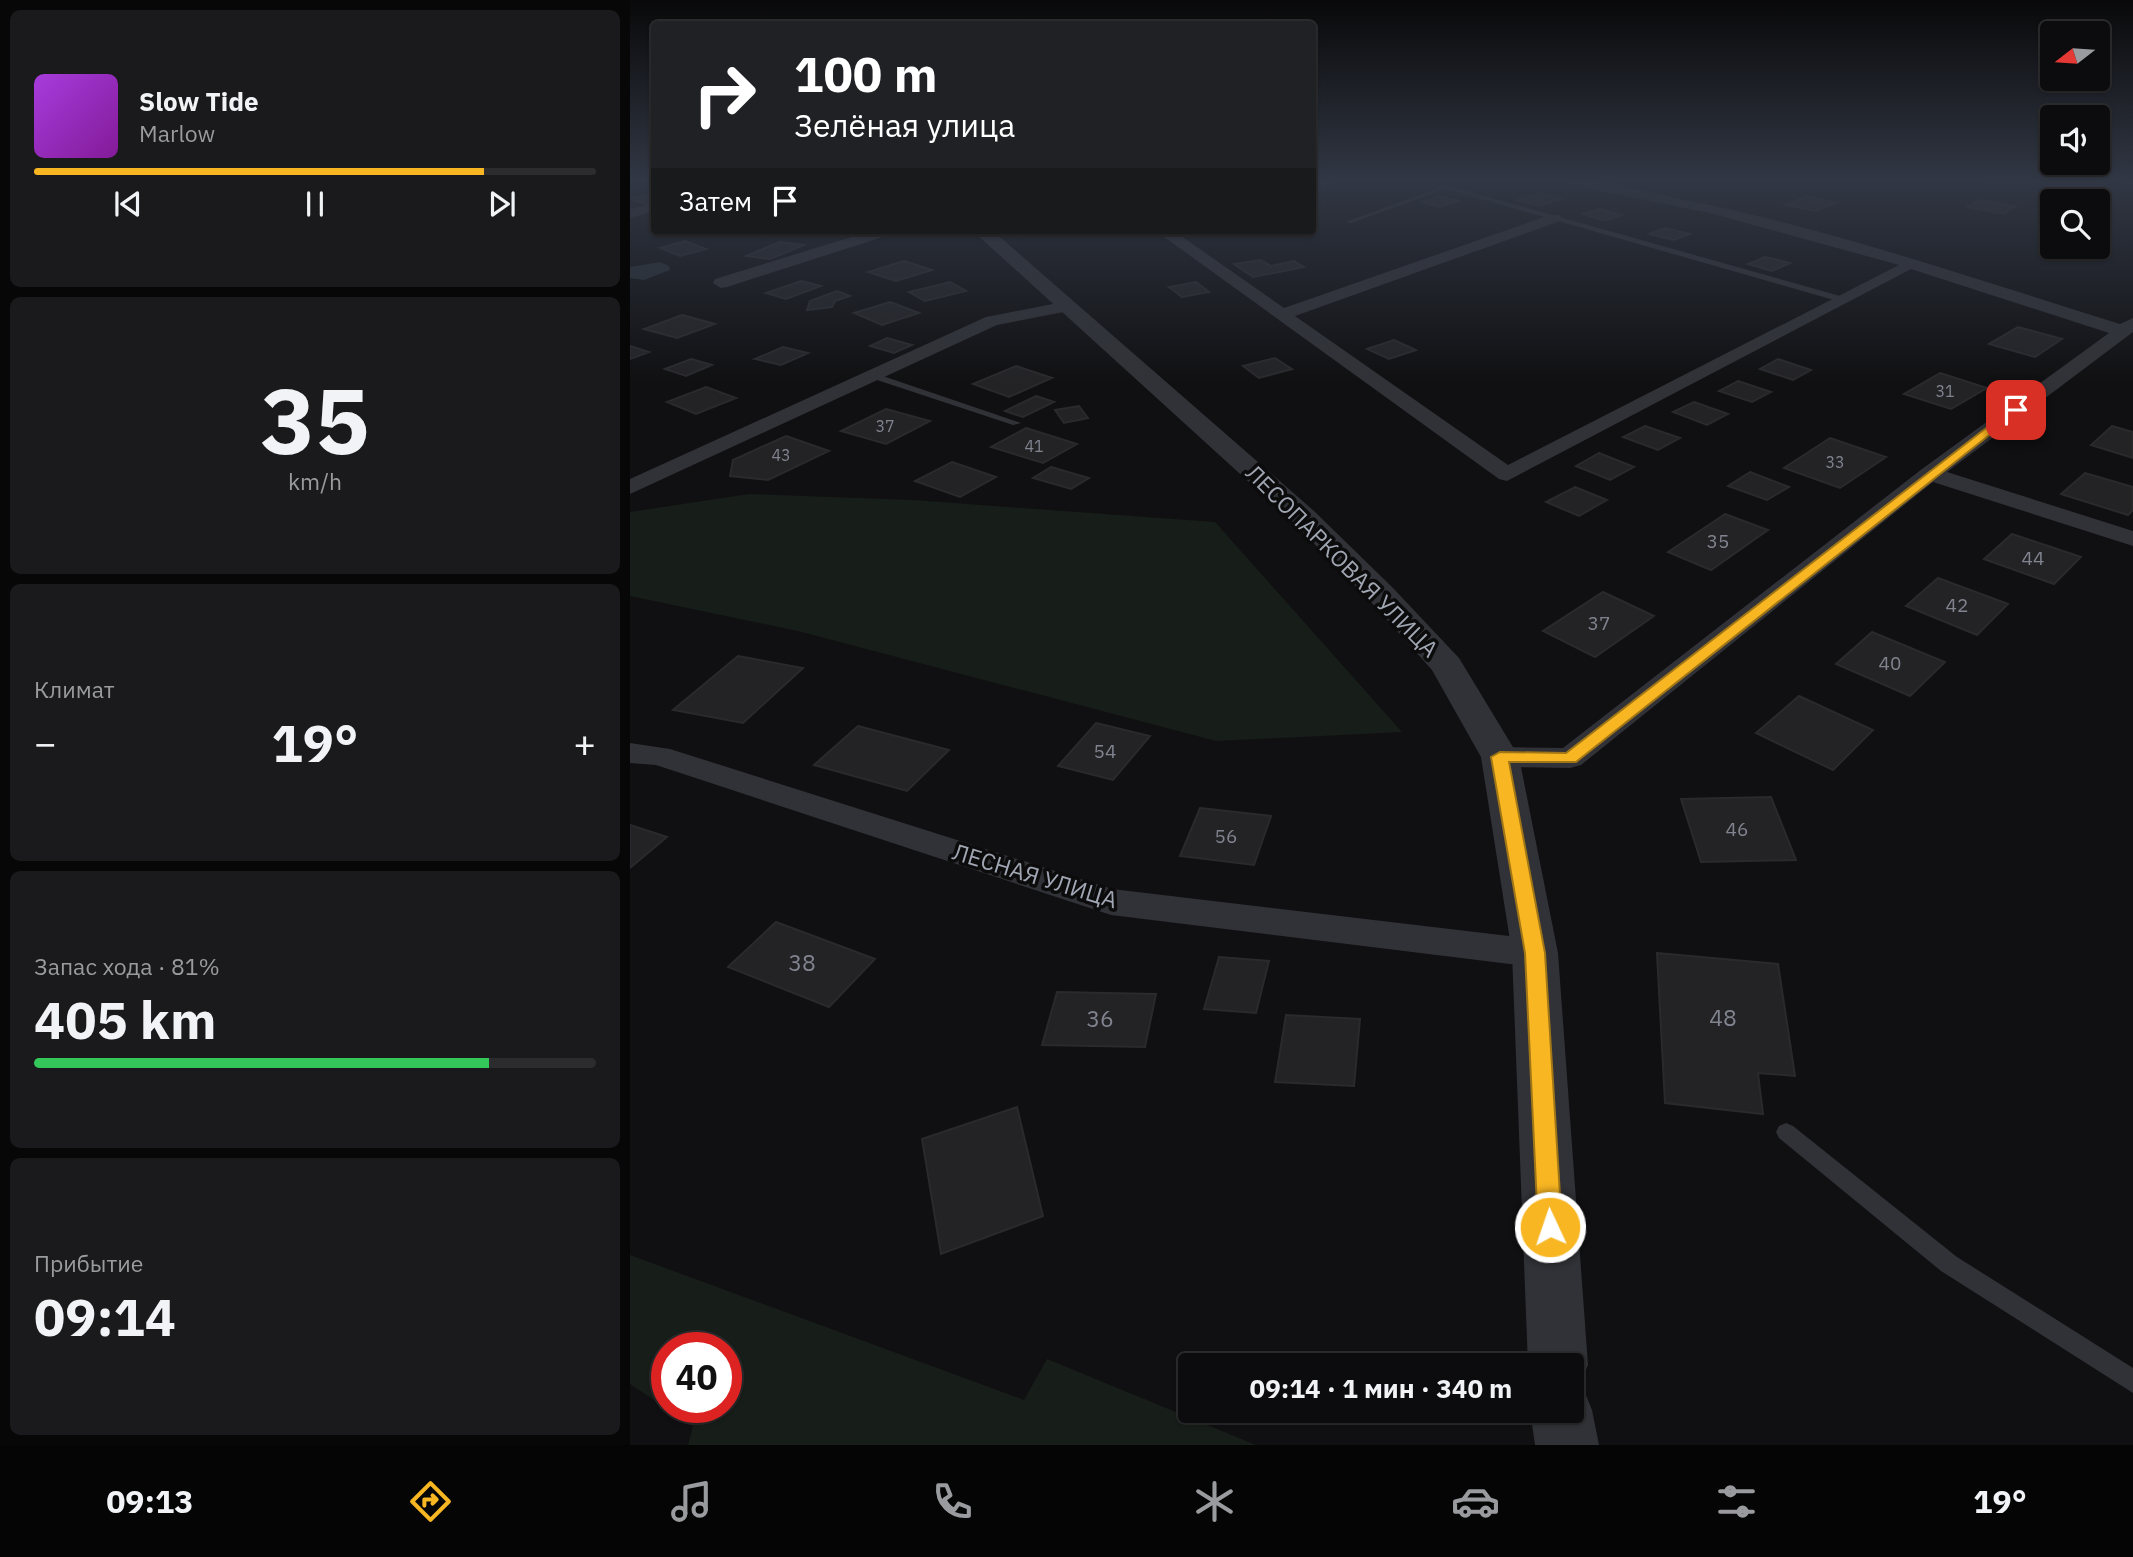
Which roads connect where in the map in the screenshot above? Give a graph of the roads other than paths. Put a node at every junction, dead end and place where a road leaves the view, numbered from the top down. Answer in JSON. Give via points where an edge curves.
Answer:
{"nodes":[{"id":1,"x":831,"y":248,"type":"edge"},
{"id":2,"x":1002,"y":248,"type":"edge"},
{"id":3,"x":1188,"y":248,"type":"edge"},
{"id":4,"x":1469,"y":248,"type":"edge"},
{"id":5,"x":1662,"y":248,"type":"edge"},
{"id":6,"x":1858,"y":248,"type":"edge"},
{"id":7,"x":1903,"y":270,"type":"dead end"},
{"id":8,"x":721,"y":283,"type":"dead end"},
{"id":9,"x":1844,"y":300,"type":"junction"},
{"id":10,"x":1068,"y":306,"type":"junction"},
{"id":11,"x":1281,"y":315,"type":"junction"},
{"id":12,"x":2128,"y":327,"type":"edge"},
{"id":13,"x":874,"y":376,"type":"junction"},
{"id":14,"x":1016,"y":423,"type":"dead end"},
{"id":15,"x":1930,"y":474,"type":"junction"},
{"id":16,"x":630,"y":487,"type":"edge"},
{"id":17,"x":2133,"y":539,"type":"edge"},
{"id":18,"x":630,"y":753,"type":"edge"},
{"id":19,"x":1500,"y":757,"type":"junction"},
{"id":20,"x":1535,"y":953,"type":"junction"},
{"id":21,"x":1786,"y":1132,"type":"dead end"},
{"id":22,"x":1557,"y":1353,"type":"edge"},
{"id":23,"x":2133,"y":1381,"type":"edge"},
{"id":24,"x":1563,"y":1423,"type":"edge"},
{"id":25,"x":1567,"y":1445,"type":"edge"}],
"edges":[{"from":1,"to":8,"type":"street"},
{"from":2,"to":10,"type":"street","name":"ЛЕСОПАРКОВАЯ УЛИЦА"},
{"from":3,"to":11,"type":"street"},
{"from":4,"to":11,"type":"street"},
{"from":5,"to":9,"type":"lane"},
{"from":6,"to":12,"type":"street"},
{"from":7,"to":9,"type":"street"},
{"from":9,"to":11,"type":"street","via":[[1507,474]]},
{"from":10,"to":13,"type":"street","via":[[992,321]]},
{"from":10,"to":19,"type":"street","name":"ЛЕСОПАРКОВАЯ УЛИЦА","via":[[1304,517],[1382,595],[1447,665]]},
{"from":12,"to":15,"type":"street"},
{"from":13,"to":14,"type":"lane"},
{"from":13,"to":16,"type":"street"},
{"from":15,"to":17,"type":"street"},
{"from":15,"to":19,"type":"street","via":[[1570,758]]},
{"from":18,"to":20,"type":"street","name":"ЛЕСНАЯ УЛИЦА","via":[[660,756],[1111,902]]},
{"from":19,"to":20,"type":"street","name":"ЛЕСОПАРКОВАЯ УЛИЦА"},
{"from":20,"to":22,"type":"street","name":"ЛЕСОПАРКОВАЯ УЛИЦА"},
{"from":21,"to":23,"type":"lane","via":[[1949,1264]]},
{"from":24,"to":25,"type":"street"}]}
